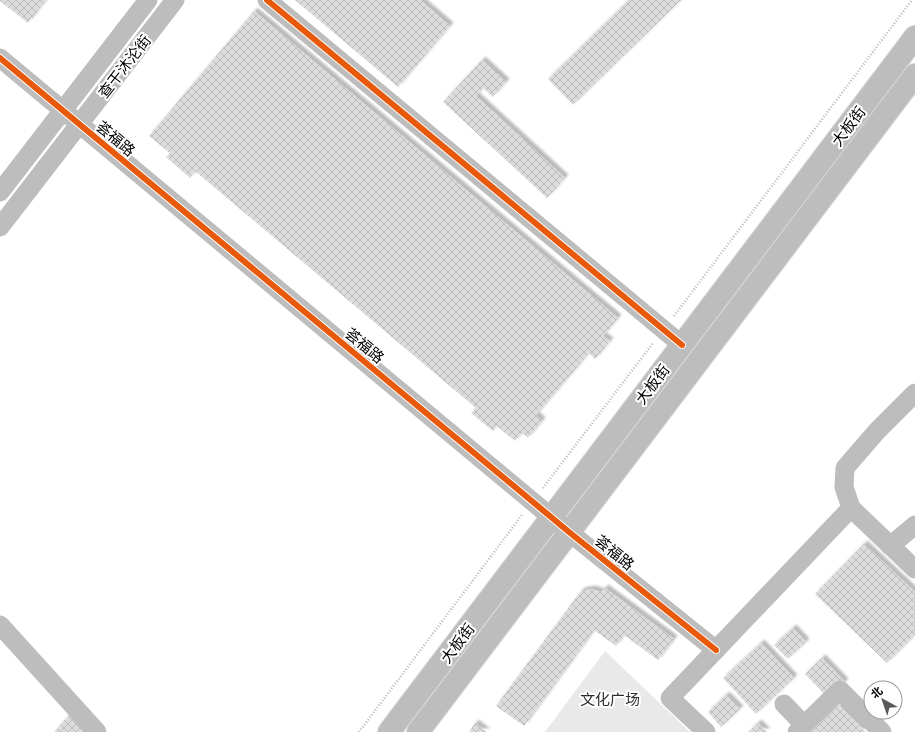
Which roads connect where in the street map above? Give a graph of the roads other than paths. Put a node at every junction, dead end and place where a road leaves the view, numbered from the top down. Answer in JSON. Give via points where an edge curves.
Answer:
{"nodes":[{"id":1,"x":148,"y":0,"type":"edge"},
{"id":2,"x":175,"y":0,"type":"edge"},
{"id":3,"x":267,"y":0,"type":"edge"},
{"id":4,"x":915,"y":37,"type":"edge"},
{"id":5,"x":0,"y":58,"type":"edge"},
{"id":6,"x":915,"y":75,"type":"edge"},
{"id":7,"x":63,"y":110,"type":"junction"},
{"id":8,"x":79,"y":124,"type":"junction"},
{"id":9,"x":0,"y":192,"type":"edge"},
{"id":10,"x":0,"y":227,"type":"edge"},
{"id":11,"x":682,"y":345,"type":"junction"},
{"id":12,"x":915,"y":393,"type":"edge"},
{"id":13,"x":851,"y":508,"type":"junction"},
{"id":14,"x":551,"y":517,"type":"junction"},
{"id":15,"x":915,"y":525,"type":"edge"},
{"id":16,"x":569,"y":532,"type":"junction"},
{"id":17,"x":890,"y":546,"type":"junction"},
{"id":18,"x":915,"y":569,"type":"edge"},
{"id":19,"x":0,"y":625,"type":"edge"},
{"id":20,"x":716,"y":650,"type":"junction"},
{"id":21,"x":784,"y":704,"type":"dead end"},
{"id":22,"x":801,"y":729,"type":"edge"},
{"id":23,"x":97,"y":732,"type":"edge"},
{"id":24,"x":390,"y":732,"type":"edge"},
{"id":25,"x":418,"y":732,"type":"edge"},
{"id":26,"x":706,"y":732,"type":"edge"},
{"id":27,"x":882,"y":732,"type":"edge"}],
"edges":[{"from":1,"to":7,"type":"street","name":"查干沐沦街"},
{"from":2,"to":8,"type":"street","name":"查干沐沦街"},
{"from":3,"to":11,"type":"street"},
{"from":4,"to":11,"type":"main road","name":"大板街"},
{"from":5,"to":7,"type":"street","name":"荟福路"},
{"from":6,"to":16,"type":"main road","name":"大板街"},
{"from":7,"to":8,"type":"street","name":"荟福路"},
{"from":7,"to":9,"type":"street","name":"查干沐沦街"},
{"from":8,"to":10,"type":"street","name":"查干沐沦街"},
{"from":8,"to":14,"type":"street","name":"荟福路"},
{"from":11,"to":14,"type":"main road","name":"大板街"},
{"from":12,"to":13,"type":"street","via":[[877,431],[846,468],[844,487]]},
{"from":13,"to":17,"type":"street"},
{"from":13,"to":20,"type":"street"},
{"from":14,"to":16,"type":"street","name":"荟福路"},
{"from":14,"to":24,"type":"main road","name":"大板街"},
{"from":15,"to":17,"type":"street"},
{"from":16,"to":20,"type":"street","name":"荟福路"},
{"from":16,"to":25,"type":"main road","name":"大板街"},
{"from":17,"to":18,"type":"street"},
{"from":19,"to":23,"type":"street"},
{"from":20,"to":26,"type":"street","via":[[670,698]]},
{"from":21,"to":22,"type":"street"},
{"from":22,"to":27,"type":"street","via":[[840,690]]}]}
